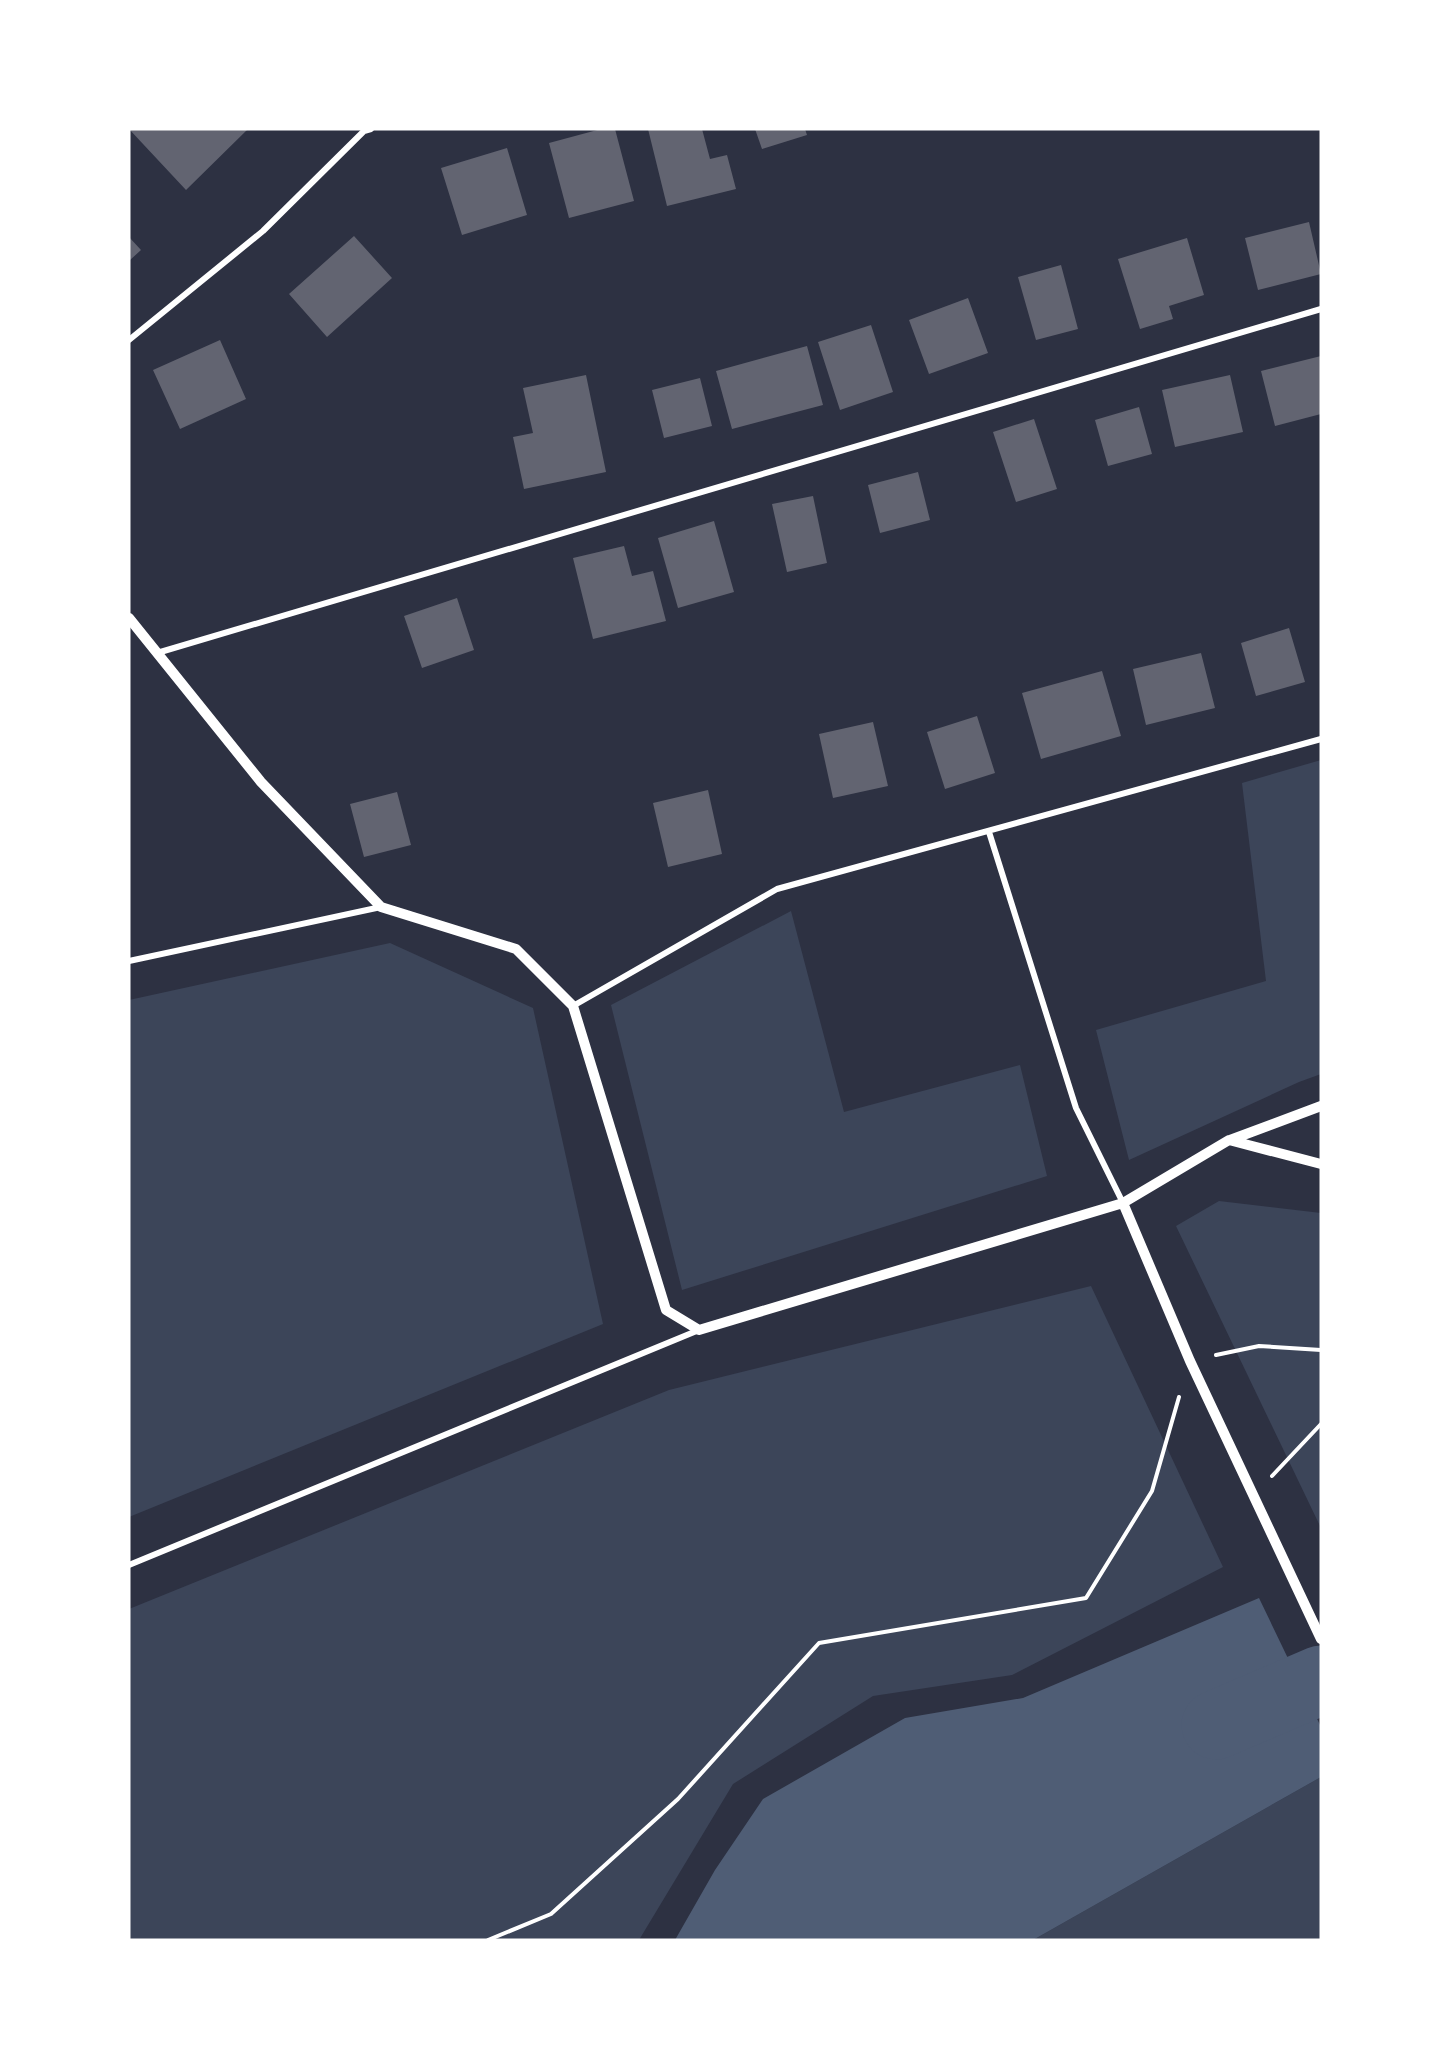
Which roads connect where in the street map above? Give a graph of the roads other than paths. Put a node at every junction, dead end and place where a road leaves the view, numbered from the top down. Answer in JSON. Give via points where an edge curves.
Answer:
{"nodes":[{"id":1,"x":371,"y":129,"type":"edge"},
{"id":2,"x":1321,"y":309,"type":"edge"},
{"id":3,"x":129,"y":340,"type":"edge"},
{"id":4,"x":129,"y":618,"type":"edge"},
{"id":5,"x":157,"y":653,"type":"junction"},
{"id":6,"x":1321,"y":739,"type":"edge"},
{"id":7,"x":989,"y":832,"type":"junction"},
{"id":8,"x":381,"y":907,"type":"junction"},
{"id":9,"x":129,"y":961,"type":"edge"},
{"id":10,"x":573,"y":1006,"type":"junction"},
{"id":11,"x":1321,"y":1106,"type":"edge"},
{"id":12,"x":1229,"y":1140,"type":"junction"},
{"id":13,"x":1321,"y":1164,"type":"edge"},
{"id":14,"x":1123,"y":1203,"type":"junction"},
{"id":15,"x":699,"y":1330,"type":"junction"},
{"id":16,"x":129,"y":1565,"type":"edge"},
{"id":17,"x":1321,"y":1639,"type":"edge"}],
"edges":[{"from":1,"to":3,"type":"street","via":[[364,131],[263,231]]},
{"from":2,"to":5,"type":"street"},
{"from":4,"to":5,"type":"street"},
{"from":5,"to":8,"type":"street","via":[[261,782]]},
{"from":6,"to":7,"type":"street"},
{"from":7,"to":10,"type":"street","via":[[777,889]]},
{"from":7,"to":14,"type":"street","via":[[1076,1108]]},
{"from":8,"to":9,"type":"street"},
{"from":8,"to":10,"type":"street","via":[[516,949]]},
{"from":10,"to":15,"type":"street","via":[[666,1310]]},
{"from":11,"to":12,"type":"street"},
{"from":12,"to":13,"type":"street"},
{"from":12,"to":14,"type":"street"},
{"from":14,"to":15,"type":"street"},
{"from":14,"to":17,"type":"street","via":[[1190,1361]]},
{"from":15,"to":16,"type":"street"}]}
